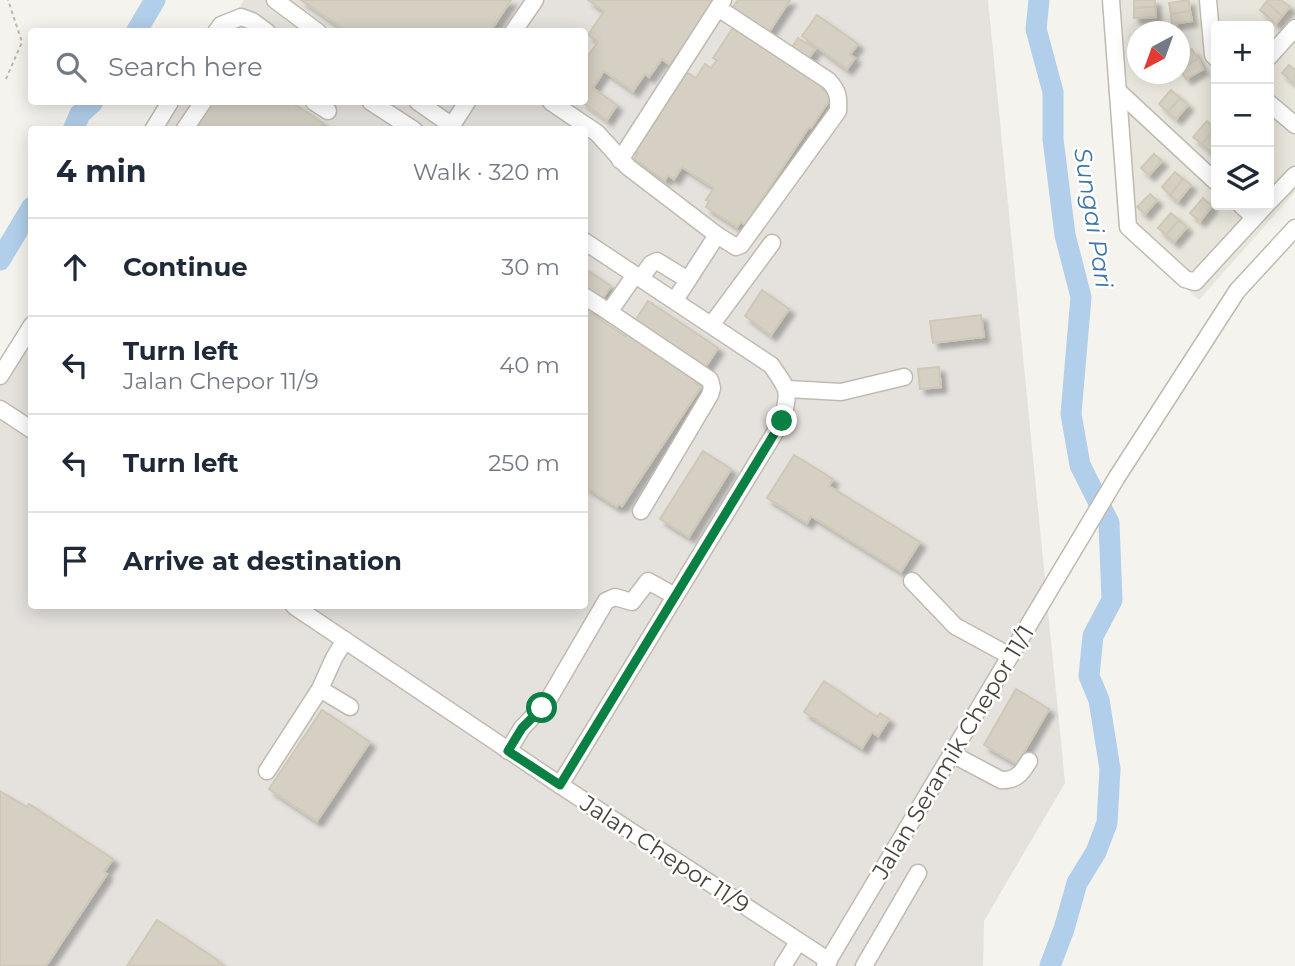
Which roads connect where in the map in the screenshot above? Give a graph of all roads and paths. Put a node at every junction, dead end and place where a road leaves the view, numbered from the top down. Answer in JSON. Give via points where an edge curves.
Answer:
{"nodes":[{"id":1,"x":8,"y":0,"type":"edge"},
{"id":2,"x":275,"y":0,"type":"edge"},
{"id":3,"x":535,"y":0,"type":"edge"},
{"id":4,"x":1111,"y":0,"type":"edge"},
{"id":5,"x":1208,"y":0,"type":"edge"},
{"id":6,"x":720,"y":4,"type":"edge"},
{"id":7,"x":219,"y":28,"type":"edge"},
{"id":8,"x":262,"y":28,"type":"edge"},
{"id":9,"x":313,"y":28,"type":"edge"},
{"id":10,"x":516,"y":28,"type":"edge"},
{"id":11,"x":1295,"y":28,"type":"edge"},
{"id":12,"x":1211,"y":33,"type":"edge"},
{"id":13,"x":1274,"y":51,"type":"edge"},
{"id":14,"x":6,"y":79,"type":"dead end"},
{"id":15,"x":1118,"y":91,"type":"junction"},
{"id":16,"x":168,"y":105,"type":"edge"},
{"id":17,"x":201,"y":105,"type":"edge"},
{"id":18,"x":373,"y":105,"type":"edge"},
{"id":19,"x":422,"y":105,"type":"edge"},
{"id":20,"x":465,"y":105,"type":"edge"},
{"id":21,"x":555,"y":105,"type":"edge"},
{"id":22,"x":1274,"y":107,"type":"edge"},
{"id":23,"x":387,"y":122,"type":"edge"},
{"id":24,"x":1295,"y":125,"type":"edge"},
{"id":25,"x":155,"y":126,"type":"edge"},
{"id":26,"x":187,"y":126,"type":"edge"},
{"id":27,"x":449,"y":126,"type":"edge"},
{"id":28,"x":451,"y":126,"type":"edge"},
{"id":29,"x":587,"y":126,"type":"edge"},
{"id":30,"x":588,"y":127,"type":"edge"},
{"id":31,"x":620,"y":160,"type":"junction"},
{"id":32,"x":1295,"y":175,"type":"edge"},
{"id":33,"x":1211,"y":177,"type":"edge"},
{"id":34,"x":1274,"y":198,"type":"edge"},
{"id":35,"x":1246,"y":210,"type":"edge"},
{"id":36,"x":1262,"y":210,"type":"edge"},
{"id":37,"x":1254,"y":217,"type":"junction"},
{"id":38,"x":1295,"y":228,"type":"edge"},
{"id":39,"x":716,"y":234,"type":"junction"},
{"id":40,"x":772,"y":243,"type":"dead end"},
{"id":41,"x":588,"y":244,"type":"edge"},
{"id":42,"x":638,"y":276,"type":"junction"},
{"id":43,"x":688,"y":280,"type":"junction"},
{"id":44,"x":588,"y":299,"type":"edge"},
{"id":45,"x":676,"y":300,"type":"junction"},
{"id":46,"x":609,"y":312,"type":"junction"},
{"id":47,"x":712,"y":324,"type":"junction"},
{"id":48,"x":28,"y":331,"type":"edge"},
{"id":49,"x":0,"y":376,"type":"edge"},
{"id":50,"x":905,"y":377,"type":"dead end"},
{"id":51,"x":788,"y":389,"type":"junction"},
{"id":52,"x":0,"y":409,"type":"edge"},
{"id":53,"x":28,"y":427,"type":"edge"},
{"id":54,"x":640,"y":511,"type":"dead end"},
{"id":55,"x":912,"y":581,"type":"dead end"},
{"id":56,"x":675,"y":596,"type":"junction"},
{"id":57,"x":298,"y":609,"type":"edge"},
{"id":58,"x":345,"y":640,"type":"junction"},
{"id":59,"x":1010,"y":656,"type":"junction"},
{"id":60,"x":320,"y":689,"type":"junction"},
{"id":61,"x":350,"y":707,"type":"dead end"},
{"id":62,"x":508,"y":751,"type":"junction"},
{"id":63,"x":952,"y":754,"type":"junction"},
{"id":64,"x":1030,"y":761,"type":"dead end"},
{"id":65,"x":267,"y":771,"type":"dead end"},
{"id":66,"x":560,"y":785,"type":"junction"},
{"id":67,"x":918,"y":873,"type":"dead end"},
{"id":68,"x":798,"y":942,"type":"junction"},
{"id":69,"x":827,"y":963,"type":"edge"},
{"id":70,"x":783,"y":966,"type":"edge"},
{"id":71,"x":864,"y":966,"type":"edge"}],
"edges":[{"from":1,"to":14,"type":"path","via":[[22,41]]},
{"from":2,"to":9,"type":"street"},
{"from":3,"to":10,"type":"street"},
{"from":4,"to":15,"type":"street"},
{"from":5,"to":12,"type":"street"},
{"from":6,"to":31,"type":"street"},
{"from":6,"to":39,"type":"street","via":[[829,81],[839,100],[838,111],[741,245],[736,247]]},
{"from":7,"to":8,"type":"street","via":[[241,17]]},
{"from":11,"to":13,"type":"street"},
{"from":15,"to":33,"type":"street"},
{"from":15,"to":37,"type":"street","via":[[1128,227],[1185,279],[1195,282]]},
{"from":16,"to":25,"type":"street"},
{"from":17,"to":26,"type":"street"},
{"from":18,"to":23,"type":"street"},
{"from":19,"to":27,"type":"street"},
{"from":20,"to":28,"type":"street"},
{"from":21,"to":29,"type":"street"},
{"from":22,"to":24,"type":"street"},
{"from":30,"to":31,"type":"street"},
{"from":31,"to":39,"type":"street"},
{"from":32,"to":34,"type":"street"},
{"from":35,"to":37,"type":"street"},
{"from":36,"to":37,"type":"street"},
{"from":38,"to":59,"type":"street","name":"Jalan Seramik Chepor 11/1","via":[[1237,292],[1117,477]]},
{"from":39,"to":43,"type":"street"},
{"from":40,"to":47,"type":"street"},
{"from":41,"to":42,"type":"street"},
{"from":42,"to":43,"type":"street","via":[[657,261]]},
{"from":42,"to":45,"type":"street"},
{"from":42,"to":46,"type":"street"},
{"from":43,"to":45,"type":"street"},
{"from":44,"to":46,"type":"street"},
{"from":45,"to":47,"type":"street"},
{"from":46,"to":54,"type":"street","via":[[710,380],[712,388]]},
{"from":47,"to":51,"type":"street","via":[[771,365]]},
{"from":48,"to":49,"type":"street"},
{"from":50,"to":51,"type":"street","via":[[841,392]]},
{"from":51,"to":56,"type":"street","via":[[782,421]]},
{"from":52,"to":53,"type":"street"},
{"from":55,"to":59,"type":"street","via":[[954,626]]},
{"from":56,"to":62,"type":"street","via":[[648,581],[632,602],[615,597],[606,601],[547,702]]},
{"from":56,"to":66,"type":"street"},
{"from":57,"to":58,"type":"street","name":"Jalan Chepor 11/9"},
{"from":58,"to":60,"type":"street"},
{"from":58,"to":62,"type":"street","name":"Jalan Chepor 11/9"},
{"from":59,"to":63,"type":"street","name":"Jalan Seramik Chepor 11/1"},
{"from":60,"to":61,"type":"street"},
{"from":60,"to":65,"type":"street"},
{"from":62,"to":66,"type":"street","name":"Jalan Chepor 11/9"},
{"from":63,"to":64,"type":"street","via":[[1010,781]]},
{"from":63,"to":69,"type":"street","name":"Jalan Seramik Chepor 11/1"},
{"from":66,"to":68,"type":"street","name":"Jalan Chepor 11/9"},
{"from":67,"to":71,"type":"street"},
{"from":68,"to":69,"type":"street","name":"Jalan Chepor 11/9"},
{"from":68,"to":70,"type":"street"}]}
